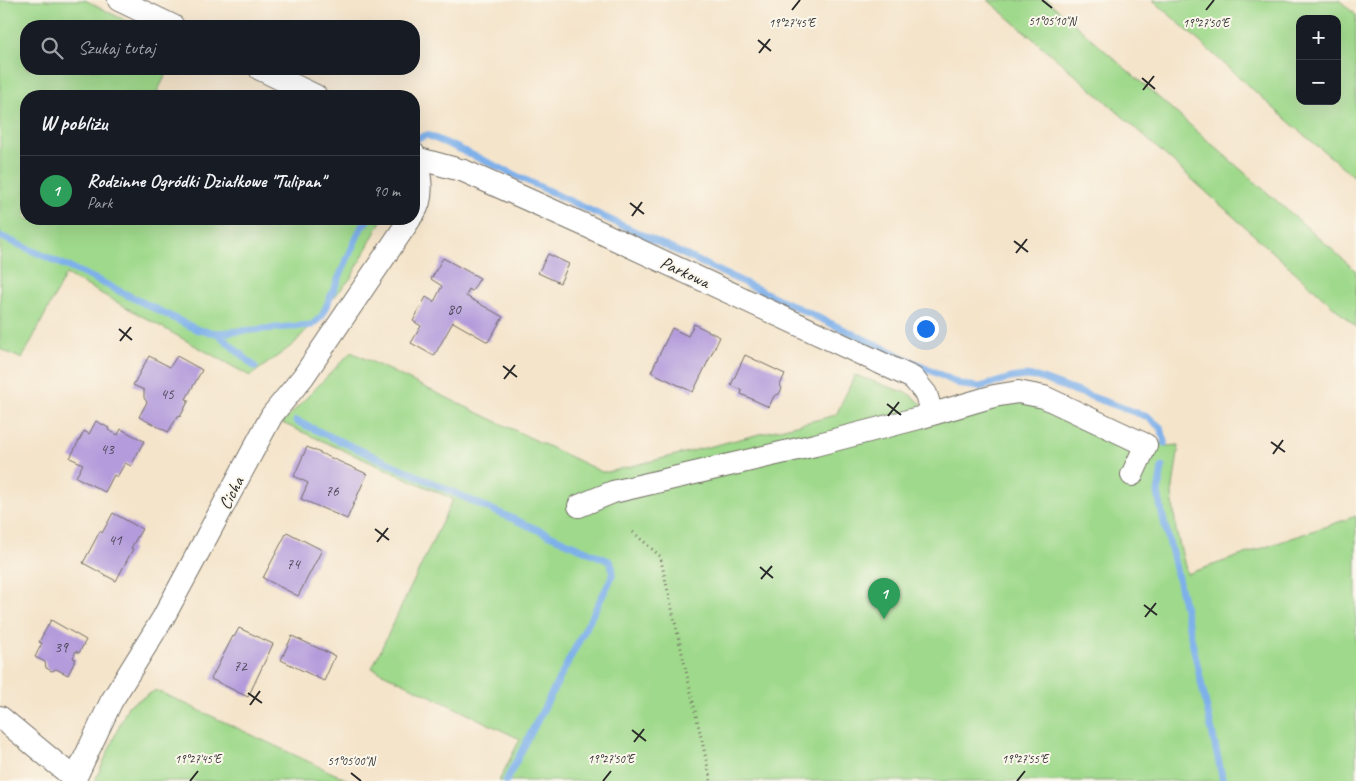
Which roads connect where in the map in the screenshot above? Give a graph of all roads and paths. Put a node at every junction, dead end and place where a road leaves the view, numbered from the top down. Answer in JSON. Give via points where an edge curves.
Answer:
{"nodes":[{"id":1,"x":120,"y":0,"type":"edge"},
{"id":2,"x":161,"y":20,"type":"edge"},
{"id":3,"x":272,"y":75,"type":"edge"},
{"id":4,"x":304,"y":90,"type":"edge"},
{"id":5,"x":420,"y":158,"type":"edge"},
{"id":6,"x":406,"y":225,"type":"edge"},
{"id":7,"x":932,"y":414,"type":"junction"},
{"id":8,"x":1132,"y":475,"type":"dead end"},
{"id":9,"x":579,"y":506,"type":"dead end"},
{"id":10,"x":633,"y":532,"type":"dead end"},
{"id":11,"x":0,"y":717,"type":"edge"},
{"id":12,"x":74,"y":780,"type":"edge"},
{"id":13,"x":711,"y":781,"type":"edge"}],
"edges":[{"from":1,"to":2,"type":"street"},
{"from":3,"to":4,"type":"street"},
{"from":5,"to":7,"type":"street","name":"Parkowa","via":[[464,171],[913,378],[926,394]]},
{"from":6,"to":12,"type":"street","name":"Cicha","via":[[303,377],[272,415],[163,618],[111,702]]},
{"from":7,"to":8,"type":"street","via":[[1010,393],[1044,397],[1146,445]]},
{"from":7,"to":9,"type":"street","via":[[613,492]]},
{"from":10,"to":13,"type":"path","via":[[660,556]]},
{"from":11,"to":12,"type":"street"}]}
